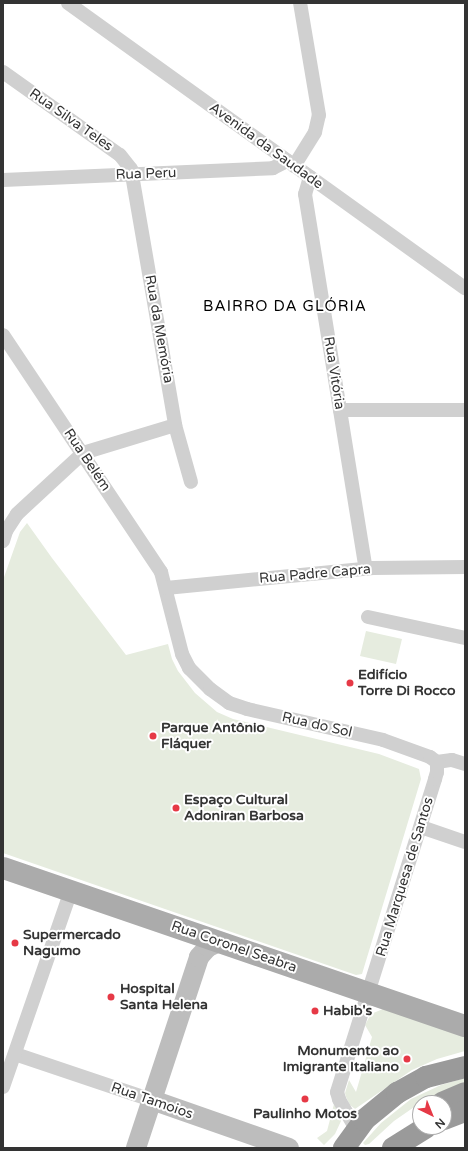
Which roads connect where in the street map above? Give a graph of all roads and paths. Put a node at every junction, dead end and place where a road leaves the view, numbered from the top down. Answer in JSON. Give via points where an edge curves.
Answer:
{"nodes":[{"id":1,"x":68,"y":3,"type":"edge"},
{"id":2,"x":300,"y":3,"type":"edge"},
{"id":3,"x":3,"y":72,"type":"edge"},
{"id":4,"x":291,"y":163,"type":"junction"},
{"id":5,"x":133,"y":174,"type":"junction"},
{"id":6,"x":310,"y":177,"type":"junction"},
{"id":7,"x":3,"y":180,"type":"edge"},
{"id":8,"x":465,"y":288,"type":"edge"},
{"id":9,"x":3,"y":335,"type":"edge"},
{"id":10,"x":340,"y":410,"type":"junction"},
{"id":11,"x":465,"y":410,"type":"edge"},
{"id":12,"x":175,"y":425,"type":"junction"},
{"id":13,"x":83,"y":453,"type":"junction"},
{"id":14,"x":191,"y":482,"type":"dead end"},
{"id":15,"x":3,"y":540,"type":"edge"},
{"id":16,"x":465,"y":567,"type":"edge"},
{"id":17,"x":366,"y":569,"type":"junction"},
{"id":18,"x":166,"y":588,"type":"junction"},
{"id":19,"x":368,"y":617,"type":"dead end"},
{"id":20,"x":465,"y":638,"type":"edge"},
{"id":21,"x":436,"y":762,"type":"junction"},
{"id":22,"x":465,"y":764,"type":"edge"},
{"id":23,"x":420,"y":827,"type":"junction"},
{"id":24,"x":465,"y":842,"type":"edge"},
{"id":25,"x":3,"y":868,"type":"edge"},
{"id":26,"x":71,"y":891,"type":"junction"},
{"id":27,"x":186,"y":930,"type":"junction"},
{"id":28,"x":219,"y":942,"type":"junction"},
{"id":29,"x":200,"y":957,"type":"junction"},
{"id":30,"x":368,"y":993,"type":"junction"},
{"id":31,"x":465,"y":1026,"type":"edge"},
{"id":32,"x":15,"y":1054,"type":"junction"},
{"id":33,"x":465,"y":1067,"type":"edge"},
{"id":34,"x":3,"y":1087,"type":"edge"},
{"id":35,"x":459,"y":1099,"type":"edge"},
{"id":36,"x":152,"y":1100,"type":"junction"},
{"id":37,"x":452,"y":1108,"type":"edge"},
{"id":38,"x":412,"y":1122,"type":"edge"},
{"id":39,"x":356,"y":1129,"type":"junction"},
{"id":40,"x":413,"y":1135,"type":"edge"},
{"id":41,"x":395,"y":1146,"type":"edge"},
{"id":42,"x":136,"y":1148,"type":"edge"},
{"id":43,"x":289,"y":1148,"type":"edge"},
{"id":44,"x":344,"y":1148,"type":"edge"}],
"edges":[{"from":1,"to":4,"type":"street","name":"Avenida da Saudade"},
{"from":2,"to":4,"type":"street","via":[[319,115],[315,132]]},
{"from":3,"to":5,"type":"street","name":"Rua Silva Teles","via":[[120,155]]},
{"from":4,"to":5,"type":"street","name":"Rua Peru","via":[[273,168]]},
{"from":4,"to":6,"type":"street","name":"Avenida da Saudade"},
{"from":5,"to":7,"type":"street","name":"Rua Peru"},
{"from":5,"to":12,"type":"street","name":"Rua da Memória"},
{"from":6,"to":8,"type":"street","name":"Avenida da Saudade"},
{"from":6,"to":10,"type":"street","name":"Rua Vitória","via":[[305,194]]},
{"from":9,"to":13,"type":"street","name":"Rua Belém"},
{"from":10,"to":11,"type":"street"},
{"from":10,"to":17,"type":"street","name":"Rua Vitória"},
{"from":12,"to":13,"type":"street"},
{"from":12,"to":14,"type":"street","name":"Rua da Memória"},
{"from":13,"to":15,"type":"street","via":[[17,514]]},
{"from":13,"to":18,"type":"street","name":"Rua Belém","via":[[161,572]]},
{"from":16,"to":17,"type":"street","name":"Rua Padre Capra"},
{"from":17,"to":18,"type":"street","name":"Rua Padre Capra"},
{"from":18,"to":21,"type":"street","name":"Rua do Sol","via":[[182,654],[189,668],[222,699],[247,709],[383,740],[430,757]]},
{"from":19,"to":20,"type":"street"},
{"from":21,"to":22,"type":"street","via":[[452,760]]},
{"from":21,"to":23,"type":"street","name":"Rua Marquesa de Santos","via":[[437,772]]},
{"from":23,"to":24,"type":"street"},
{"from":23,"to":30,"type":"street","name":"Rua Marquesa de Santos"},
{"from":25,"to":26,"type":"main road","name":"Rua Coronel Seabra"},
{"from":26,"to":27,"type":"main road","name":"Rua Coronel Seabra"},
{"from":26,"to":32,"type":"street"},
{"from":27,"to":28,"type":"main road","name":"Rua Coronel Seabra"},
{"from":27,"to":29,"type":"street","via":[[197,943]]},
{"from":28,"to":29,"type":"street","via":[[208,947]]},
{"from":28,"to":30,"type":"main road","name":"Rua Coronel Seabra"},
{"from":29,"to":36,"type":"street"},
{"from":30,"to":31,"type":"main road","name":"Rua Coronel Seabra"},
{"from":30,"to":39,"type":"street","name":"Rua Marquesa de Santos","via":[[337,1092]]},
{"from":32,"to":34,"type":"street"},
{"from":32,"to":36,"type":"street","name":"Rua Tamoios"},
{"from":33,"to":39,"type":"highway","via":[[412,1084],[379,1106]]},
{"from":35,"to":37,"type":"highway"},
{"from":36,"to":42,"type":"street"},
{"from":36,"to":43,"type":"street","name":"Rua Tamoios"},
{"from":38,"to":41,"type":"highway"},
{"from":39,"to":44,"type":"highway"},
{"from":40,"to":41,"type":"highway"}]}
